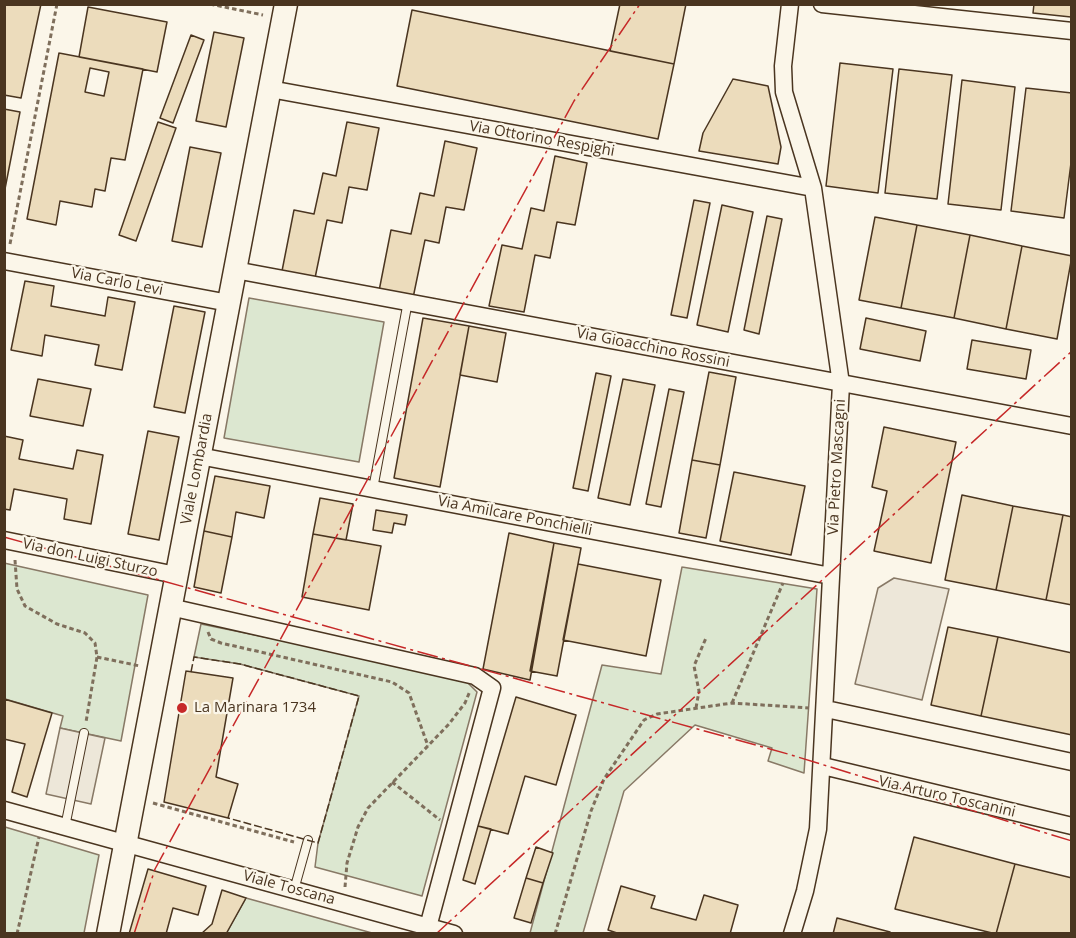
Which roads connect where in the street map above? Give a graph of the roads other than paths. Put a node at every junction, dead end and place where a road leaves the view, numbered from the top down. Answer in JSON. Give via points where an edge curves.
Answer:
{"nodes":[{"id":1,"x":790,"y":4,"type":"edge"},
{"id":2,"x":822,"y":4,"type":"edge"},
{"id":3,"x":278,"y":10,"type":"edge"},
{"id":4,"x":1071,"y":31,"type":"edge"},
{"id":5,"x":270,"y":89,"type":"junction"},
{"id":6,"x":813,"y":188,"type":"junction"},
{"id":7,"x":6,"y":261,"type":"edge"},
{"id":8,"x":235,"y":270,"type":"junction"},
{"id":9,"x":408,"y":301,"type":"junction"},
{"id":10,"x":229,"y":303,"type":"junction"},
{"id":11,"x":841,"y":384,"type":"junction"},
{"id":12,"x":1071,"y":426,"type":"edge"},
{"id":13,"x":199,"y":456,"type":"junction"},
{"id":14,"x":373,"y":489,"type":"junction"},
{"id":15,"x":12,"y":541,"type":"edge"},
{"id":16,"x":177,"y":575,"type":"junction"},
{"id":17,"x":831,"y":576,"type":"junction"},
{"id":18,"x":171,"y":607,"type":"junction"},
{"id":19,"x":826,"y":709,"type":"junction"},
{"id":20,"x":84,"y":733,"type":"road end"},
{"id":21,"x":1071,"y":762,"type":"edge"},
{"id":22,"x":823,"y":766,"type":"junction"},
{"id":23,"x":4,"y":810,"type":"edge"},
{"id":24,"x":1071,"y":826,"type":"edge"},
{"id":25,"x":65,"y":827,"type":"junction"},
{"id":26,"x":125,"y":843,"type":"junction"},
{"id":27,"x":307,"y":843,"type":"road end"},
{"id":28,"x":294,"y":890,"type":"junction"},
{"id":29,"x":428,"y":927,"type":"junction"},
{"id":30,"x":108,"y":933,"type":"edge"},
{"id":31,"x":454,"y":933,"type":"edge"},
{"id":32,"x":792,"y":933,"type":"edge"}],
"edges":[{"from":1,"to":6,"type":"street","name":"Via Pietro Mascagni","via":[[784,92]]},
{"from":2,"to":4,"type":"street"},
{"from":3,"to":5,"type":"street","name":"Viale Lombardia"},
{"from":5,"to":6,"type":"street","name":"Via Ottorino Respighi"},
{"from":5,"to":8,"type":"street","name":"Viale Lombardia"},
{"from":6,"to":11,"type":"street","name":"Via Pietro Mascagni"},
{"from":7,"to":10,"type":"street","name":"Via Carlo Levi"},
{"from":8,"to":9,"type":"street","name":"Via Gioacchino Rossini"},
{"from":8,"to":10,"type":"street","name":"Viale Lombardia"},
{"from":9,"to":11,"type":"street","name":"Via Gioacchino Rossini"},
{"from":9,"to":14,"type":"lane"},
{"from":10,"to":13,"type":"street","name":"Viale Lombardia"},
{"from":11,"to":12,"type":"street","name":"Via Gioacchino Rossini"},
{"from":11,"to":17,"type":"street","name":"Via Pietro Mascagni"},
{"from":13,"to":14,"type":"street","name":"Via Amilcare Ponchielli"},
{"from":13,"to":16,"type":"street","name":"Viale Lombardia"},
{"from":14,"to":17,"type":"street","name":"Via Amilcare Ponchielli"},
{"from":15,"to":16,"type":"street","name":"Via don Luigi Sturzo"},
{"from":16,"to":18,"type":"street","name":"Viale Lombardia"},
{"from":17,"to":19,"type":"street","name":"Via Pietro Mascagni"},
{"from":18,"to":26,"type":"street","name":"Viale Lombardia"},
{"from":18,"to":29,"type":"street","via":[[475,676],[492,688]]},
{"from":19,"to":21,"type":"street"},
{"from":19,"to":22,"type":"street","name":"Via Pietro Mascagni"},
{"from":20,"to":25,"type":"lane"},
{"from":22,"to":24,"type":"street","name":"Via Arturo Toscanini"},
{"from":22,"to":32,"type":"street","name":"Via Pietro Mascagni","via":[[818,829]]},
{"from":23,"to":25,"type":"street","name":"Viale Toscana"},
{"from":25,"to":26,"type":"street","name":"Viale Toscana"},
{"from":26,"to":28,"type":"street","name":"Viale Toscana"},
{"from":26,"to":30,"type":"street","name":"Viale Lombardia"},
{"from":27,"to":28,"type":"lane"},
{"from":28,"to":29,"type":"street","name":"Viale Toscana"},
{"from":29,"to":31,"type":"street","name":"Viale Toscana"}]}
